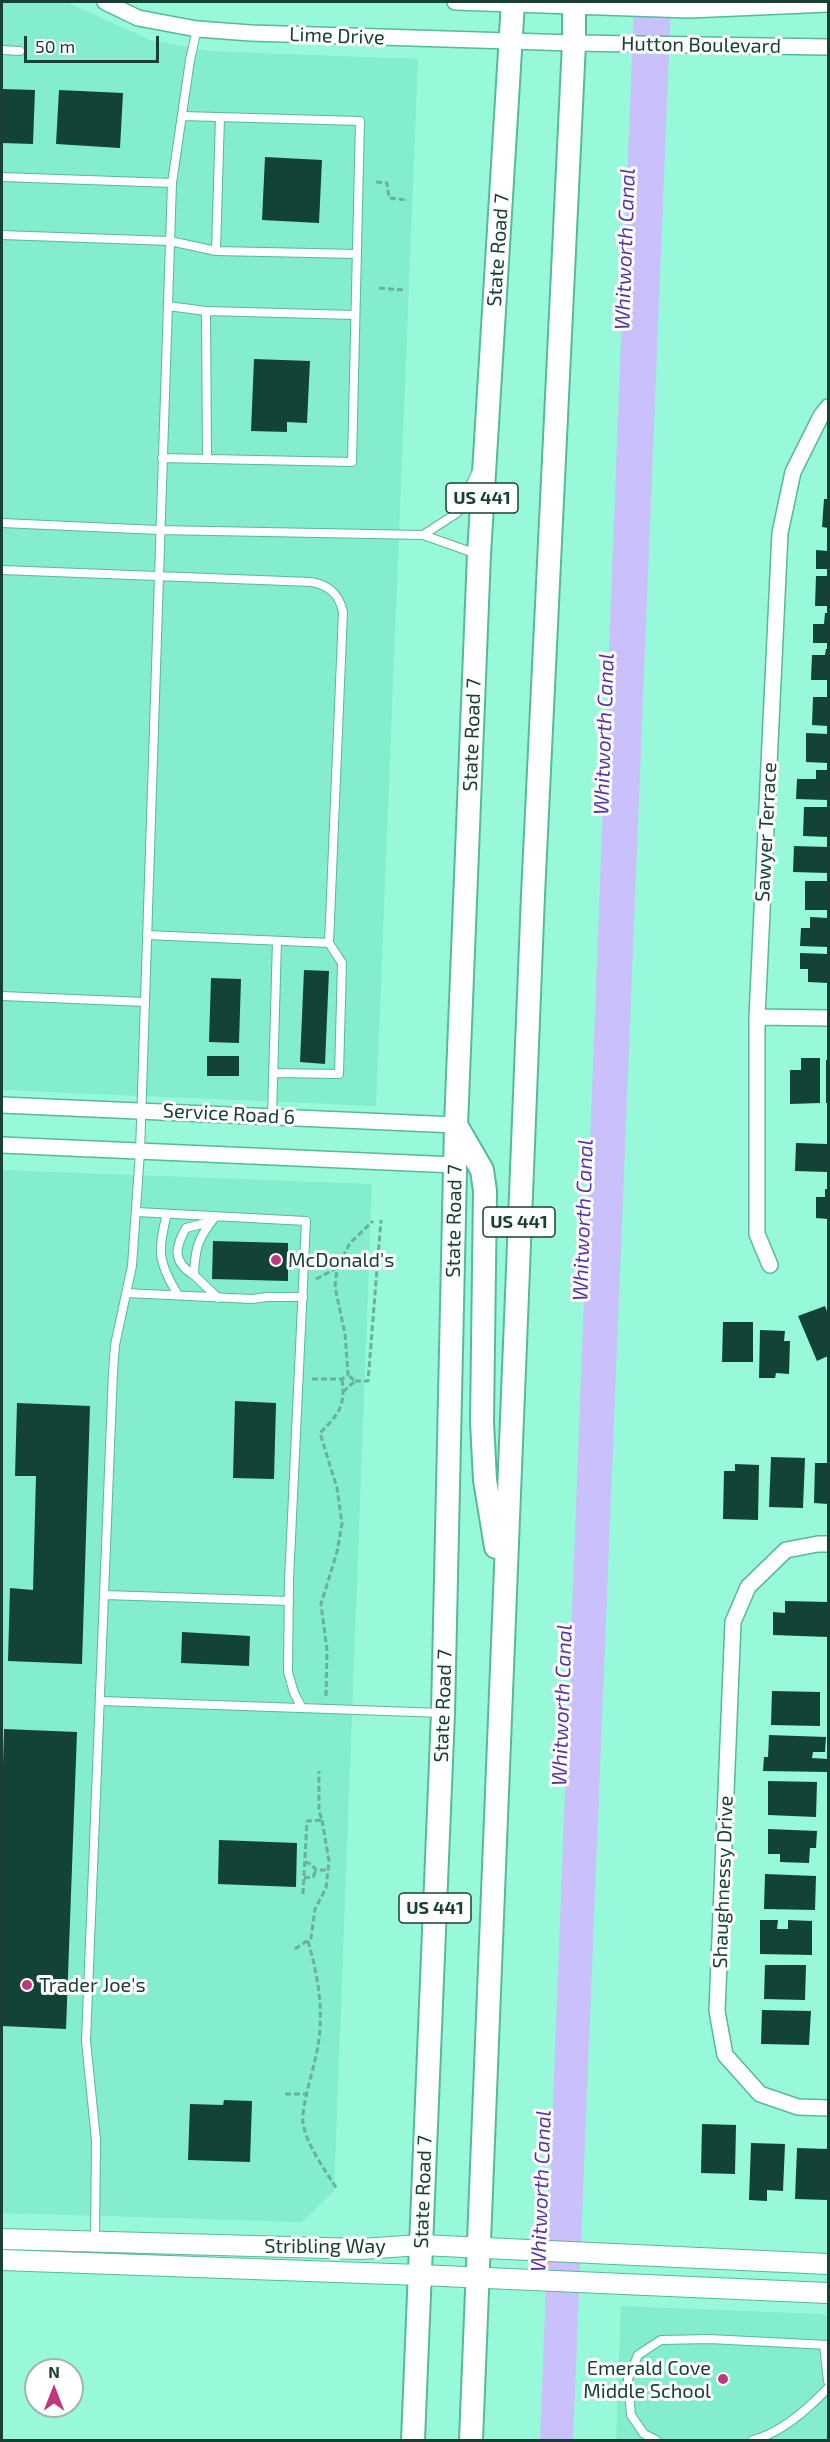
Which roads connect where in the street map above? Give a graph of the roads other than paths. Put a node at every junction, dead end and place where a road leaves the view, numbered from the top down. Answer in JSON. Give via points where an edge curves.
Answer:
{"nodes":[{"id":1,"x":105,"y":2,"type":"edge"},
{"id":2,"x":455,"y":2,"type":"edge"},
{"id":3,"x":513,"y":2,"type":"edge"},
{"id":4,"x":574,"y":3,"type":"edge"},
{"id":5,"x":828,"y":4,"type":"edge"},
{"id":6,"x":197,"y":29,"type":"junction"},
{"id":7,"x":511,"y":40,"type":"junction"},
{"id":8,"x":574,"y":43,"type":"junction"},
{"id":9,"x":828,"y":47,"type":"edge"},
{"id":10,"x":2,"y":50,"type":"edge"},
{"id":11,"x":20,"y":51,"type":"dead end"},
{"id":12,"x":182,"y":116,"type":"junction"},
{"id":13,"x":220,"y":117,"type":"junction"},
{"id":14,"x":2,"y":177,"type":"edge"},
{"id":15,"x":172,"y":183,"type":"junction"},
{"id":16,"x":2,"y":235,"type":"edge"},
{"id":17,"x":170,"y":241,"type":"junction"},
{"id":18,"x":216,"y":251,"type":"junction"},
{"id":19,"x":357,"y":254,"type":"junction"},
{"id":20,"x":168,"y":306,"type":"junction"},
{"id":21,"x":206,"y":311,"type":"junction"},
{"id":22,"x":355,"y":315,"type":"junction"},
{"id":23,"x":828,"y":407,"type":"edge"},
{"id":24,"x":485,"y":455,"type":"junction"},
{"id":25,"x":162,"y":458,"type":"junction"},
{"id":26,"x":207,"y":459,"type":"junction"},
{"id":27,"x":2,"y":523,"type":"edge"},
{"id":28,"x":159,"y":530,"type":"junction"},
{"id":29,"x":423,"y":535,"type":"junction"},
{"id":30,"x":479,"y":554,"type":"junction"},
{"id":31,"x":2,"y":570,"type":"edge"},
{"id":32,"x":158,"y":577,"type":"junction"},
{"id":33,"x":147,"y":935,"type":"junction"},
{"id":34,"x":277,"y":941,"type":"junction"},
{"id":35,"x":329,"y":943,"type":"junction"},
{"id":36,"x":2,"y":996,"type":"edge"},
{"id":37,"x":145,"y":1002,"type":"junction"},
{"id":38,"x":757,"y":1017,"type":"junction"},
{"id":39,"x":828,"y":1018,"type":"edge"},
{"id":40,"x":273,"y":1074,"type":"junction"},
{"id":41,"x":2,"y":1105,"type":"edge"},
{"id":42,"x":142,"y":1110,"type":"junction"},
{"id":43,"x":272,"y":1116,"type":"junction"},
{"id":44,"x":456,"y":1125,"type":"junction"},
{"id":45,"x":2,"y":1145,"type":"edge"},
{"id":46,"x":140,"y":1152,"type":"junction"},
{"id":47,"x":455,"y":1165,"type":"junction"},
{"id":48,"x":137,"y":1212,"type":"junction"},
{"id":49,"x":167,"y":1214,"type":"junction"},
{"id":50,"x":213,"y":1220,"type":"junction"},
{"id":51,"x":770,"y":1265,"type":"dead end"},
{"id":52,"x":194,"y":1275,"type":"junction"},
{"id":53,"x":126,"y":1293,"type":"junction"},
{"id":54,"x":178,"y":1295,"type":"junction"},
{"id":55,"x":303,"y":1297,"type":"junction"},
{"id":56,"x":218,"y":1298,"type":"junction"},
{"id":57,"x":828,"y":1544,"type":"edge"},
{"id":58,"x":105,"y":1595,"type":"junction"},
{"id":59,"x":504,"y":1599,"type":"junction"},
{"id":60,"x":289,"y":1601,"type":"junction"},
{"id":61,"x":101,"y":1701,"type":"junction"},
{"id":62,"x":302,"y":1708,"type":"junction"},
{"id":63,"x":443,"y":1713,"type":"junction"},
{"id":64,"x":828,"y":2108,"type":"edge"},
{"id":65,"x":2,"y":2239,"type":"edge"},
{"id":66,"x":95,"y":2241,"type":"junction"},
{"id":67,"x":420,"y":2245,"type":"junction"},
{"id":68,"x":479,"y":2247,"type":"junction"},
{"id":69,"x":2,"y":2260,"type":"edge"},
{"id":70,"x":828,"y":2264,"type":"edge"},
{"id":71,"x":419,"y":2275,"type":"junction"},
{"id":72,"x":478,"y":2277,"type":"junction"},
{"id":73,"x":828,"y":2293,"type":"edge"},
{"id":74,"x":826,"y":2345,"type":"edge"},
{"id":75,"x":828,"y":2381,"type":"edge"},
{"id":76,"x":828,"y":2388,"type":"edge"},
{"id":77,"x":644,"y":2437,"type":"edge"},
{"id":78,"x":763,"y":2439,"type":"edge"},
{"id":79,"x":413,"y":2440,"type":"edge"},
{"id":80,"x":471,"y":2440,"type":"edge"},
{"id":81,"x":656,"y":2440,"type":"edge"},
{"id":82,"x":753,"y":2440,"type":"edge"}],
"edges":[{"from":1,"to":6,"type":"street","name":"Lime Drive","via":[[138,18]]},
{"from":2,"to":3,"type":"street"},
{"from":3,"to":4,"type":"street"},
{"from":3,"to":7,"type":"main road","name":"State Road 7","number":"US 441"},
{"from":4,"to":5,"type":"street","name":"Hutton Boulevard","via":[[689,10]]},
{"from":4,"to":8,"type":"main road","number":"US 441"},
{"from":6,"to":7,"type":"street","name":"Lime Drive"},
{"from":6,"to":12,"type":"lane"},
{"from":7,"to":8,"type":"street","name":"Lime Drive"},
{"from":7,"to":24,"type":"main road","name":"State Road 7","number":"US 441"},
{"from":8,"to":9,"type":"street","name":"Hutton Boulevard"},
{"from":8,"to":59,"type":"main road","number":"US 441"},
{"from":10,"to":11,"type":"lane"},
{"from":12,"to":13,"type":"lane"},
{"from":12,"to":15,"type":"lane"},
{"from":13,"to":18,"type":"lane"},
{"from":13,"to":19,"type":"lane","via":[[360,122]]},
{"from":14,"to":15,"type":"lane"},
{"from":15,"to":17,"type":"lane"},
{"from":16,"to":17,"type":"lane"},
{"from":17,"to":18,"type":"lane"},
{"from":17,"to":20,"type":"lane"},
{"from":18,"to":19,"type":"lane"},
{"from":19,"to":22,"type":"lane"},
{"from":20,"to":21,"type":"lane"},
{"from":20,"to":25,"type":"lane"},
{"from":21,"to":22,"type":"lane"},
{"from":21,"to":26,"type":"lane"},
{"from":22,"to":26,"type":"lane","via":[[352,462]]},
{"from":23,"to":38,"type":"street","name":"Sawyer Terrace","via":[[793,472],[780,533]]},
{"from":24,"to":29,"type":"lane","via":[[457,513]]},
{"from":24,"to":30,"type":"main road","name":"State Road 7","number":"US 441"},
{"from":25,"to":26,"type":"lane"},
{"from":25,"to":28,"type":"lane"},
{"from":27,"to":28,"type":"lane"},
{"from":28,"to":29,"type":"lane"},
{"from":28,"to":32,"type":"lane"},
{"from":29,"to":30,"type":"lane"},
{"from":30,"to":44,"type":"main road","name":"State Road 7","number":"US 441"},
{"from":31,"to":32,"type":"lane"},
{"from":32,"to":33,"type":"lane"},
{"from":32,"to":35,"type":"lane","via":[[320,584],[329,588],[341,603]]},
{"from":33,"to":34,"type":"lane"},
{"from":33,"to":37,"type":"lane"},
{"from":34,"to":35,"type":"lane"},
{"from":34,"to":40,"type":"lane"},
{"from":35,"to":40,"type":"lane","via":[[342,963],[339,1074]]},
{"from":36,"to":37,"type":"lane"},
{"from":37,"to":42,"type":"lane"},
{"from":38,"to":39,"type":"street"},
{"from":38,"to":51,"type":"street","name":"Sawyer Terrace","via":[[757,1234]]},
{"from":40,"to":43,"type":"lane"},
{"from":41,"to":42,"type":"street","name":"Service Road 6"},
{"from":42,"to":43,"type":"street","name":"Service Road 6"},
{"from":42,"to":46,"type":"lane"},
{"from":43,"to":44,"type":"street","name":"Service Road 6"},
{"from":44,"to":47,"type":"main road","name":"State Road 7","number":"US 441"},
{"from":44,"to":59,"type":"main road","via":[[482,1170],[486,1191],[482,1422],[486,1480]]},
{"from":45,"to":46,"type":"street","name":"Service Road 6"},
{"from":46,"to":47,"type":"street","name":"Service Road 6"},
{"from":46,"to":48,"type":"lane"},
{"from":47,"to":63,"type":"main road","name":"State Road 7","number":"US 441"},
{"from":48,"to":49,"type":"lane"},
{"from":48,"to":53,"type":"lane"},
{"from":49,"to":50,"type":"lane"},
{"from":49,"to":54,"type":"lane","via":[[160,1257]]},
{"from":50,"to":52,"type":"lane","via":[[202,1232],[195,1249]]},
{"from":50,"to":52,"type":"lane","via":[[186,1228],[177,1244],[178,1259]]},
{"from":50,"to":55,"type":"lane","via":[[306,1221]]},
{"from":52,"to":56,"type":"lane"},
{"from":53,"to":54,"type":"lane"},
{"from":53,"to":58,"type":"lane","via":[[115,1345]]},
{"from":54,"to":56,"type":"lane"},
{"from":55,"to":56,"type":"lane"},
{"from":55,"to":60,"type":"lane"},
{"from":57,"to":64,"type":"street","name":"Shaughnessy Drive","via":[[786,1550],[748,1587],[734,1622],[717,2011],[725,2055],[760,2094],[798,2107]]},
{"from":58,"to":60,"type":"lane"},
{"from":58,"to":61,"type":"lane"},
{"from":59,"to":68,"type":"main road","number":"US 441"},
{"from":60,"to":62,"type":"lane","via":[[288,1672]]},
{"from":61,"to":62,"type":"lane"},
{"from":61,"to":66,"type":"lane","via":[[86,2041],[96,2140]]},
{"from":62,"to":63,"type":"lane"},
{"from":63,"to":67,"type":"main road","name":"State Road 7","number":"US 441"},
{"from":65,"to":66,"type":"street","name":"Stribling Way"},
{"from":66,"to":67,"type":"street","name":"Stribling Way","via":[[361,2249]]},
{"from":67,"to":68,"type":"street","name":"Stribling Way"},
{"from":67,"to":71,"type":"main road","name":"State Road 7","number":"US 441"},
{"from":68,"to":70,"type":"street","name":"Stribling Way"},
{"from":68,"to":72,"type":"main road","number":"US 441"},
{"from":69,"to":71,"type":"street","name":"Stribling Way"},
{"from":71,"to":72,"type":"street","name":"Stribling Way"},
{"from":71,"to":79,"type":"main road","name":"State Road 7","number":"US 441"},
{"from":72,"to":73,"type":"street","name":"Stribling Way"},
{"from":72,"to":80,"type":"main road","number":"US 441"},
{"from":74,"to":75,"type":"lane"},
{"from":74,"to":77,"type":"lane","via":[[662,2340],[638,2355],[628,2379],[631,2415]]},
{"from":76,"to":78,"type":"lane"},
{"from":77,"to":81,"type":"lane"},
{"from":78,"to":82,"type":"lane"}]}
